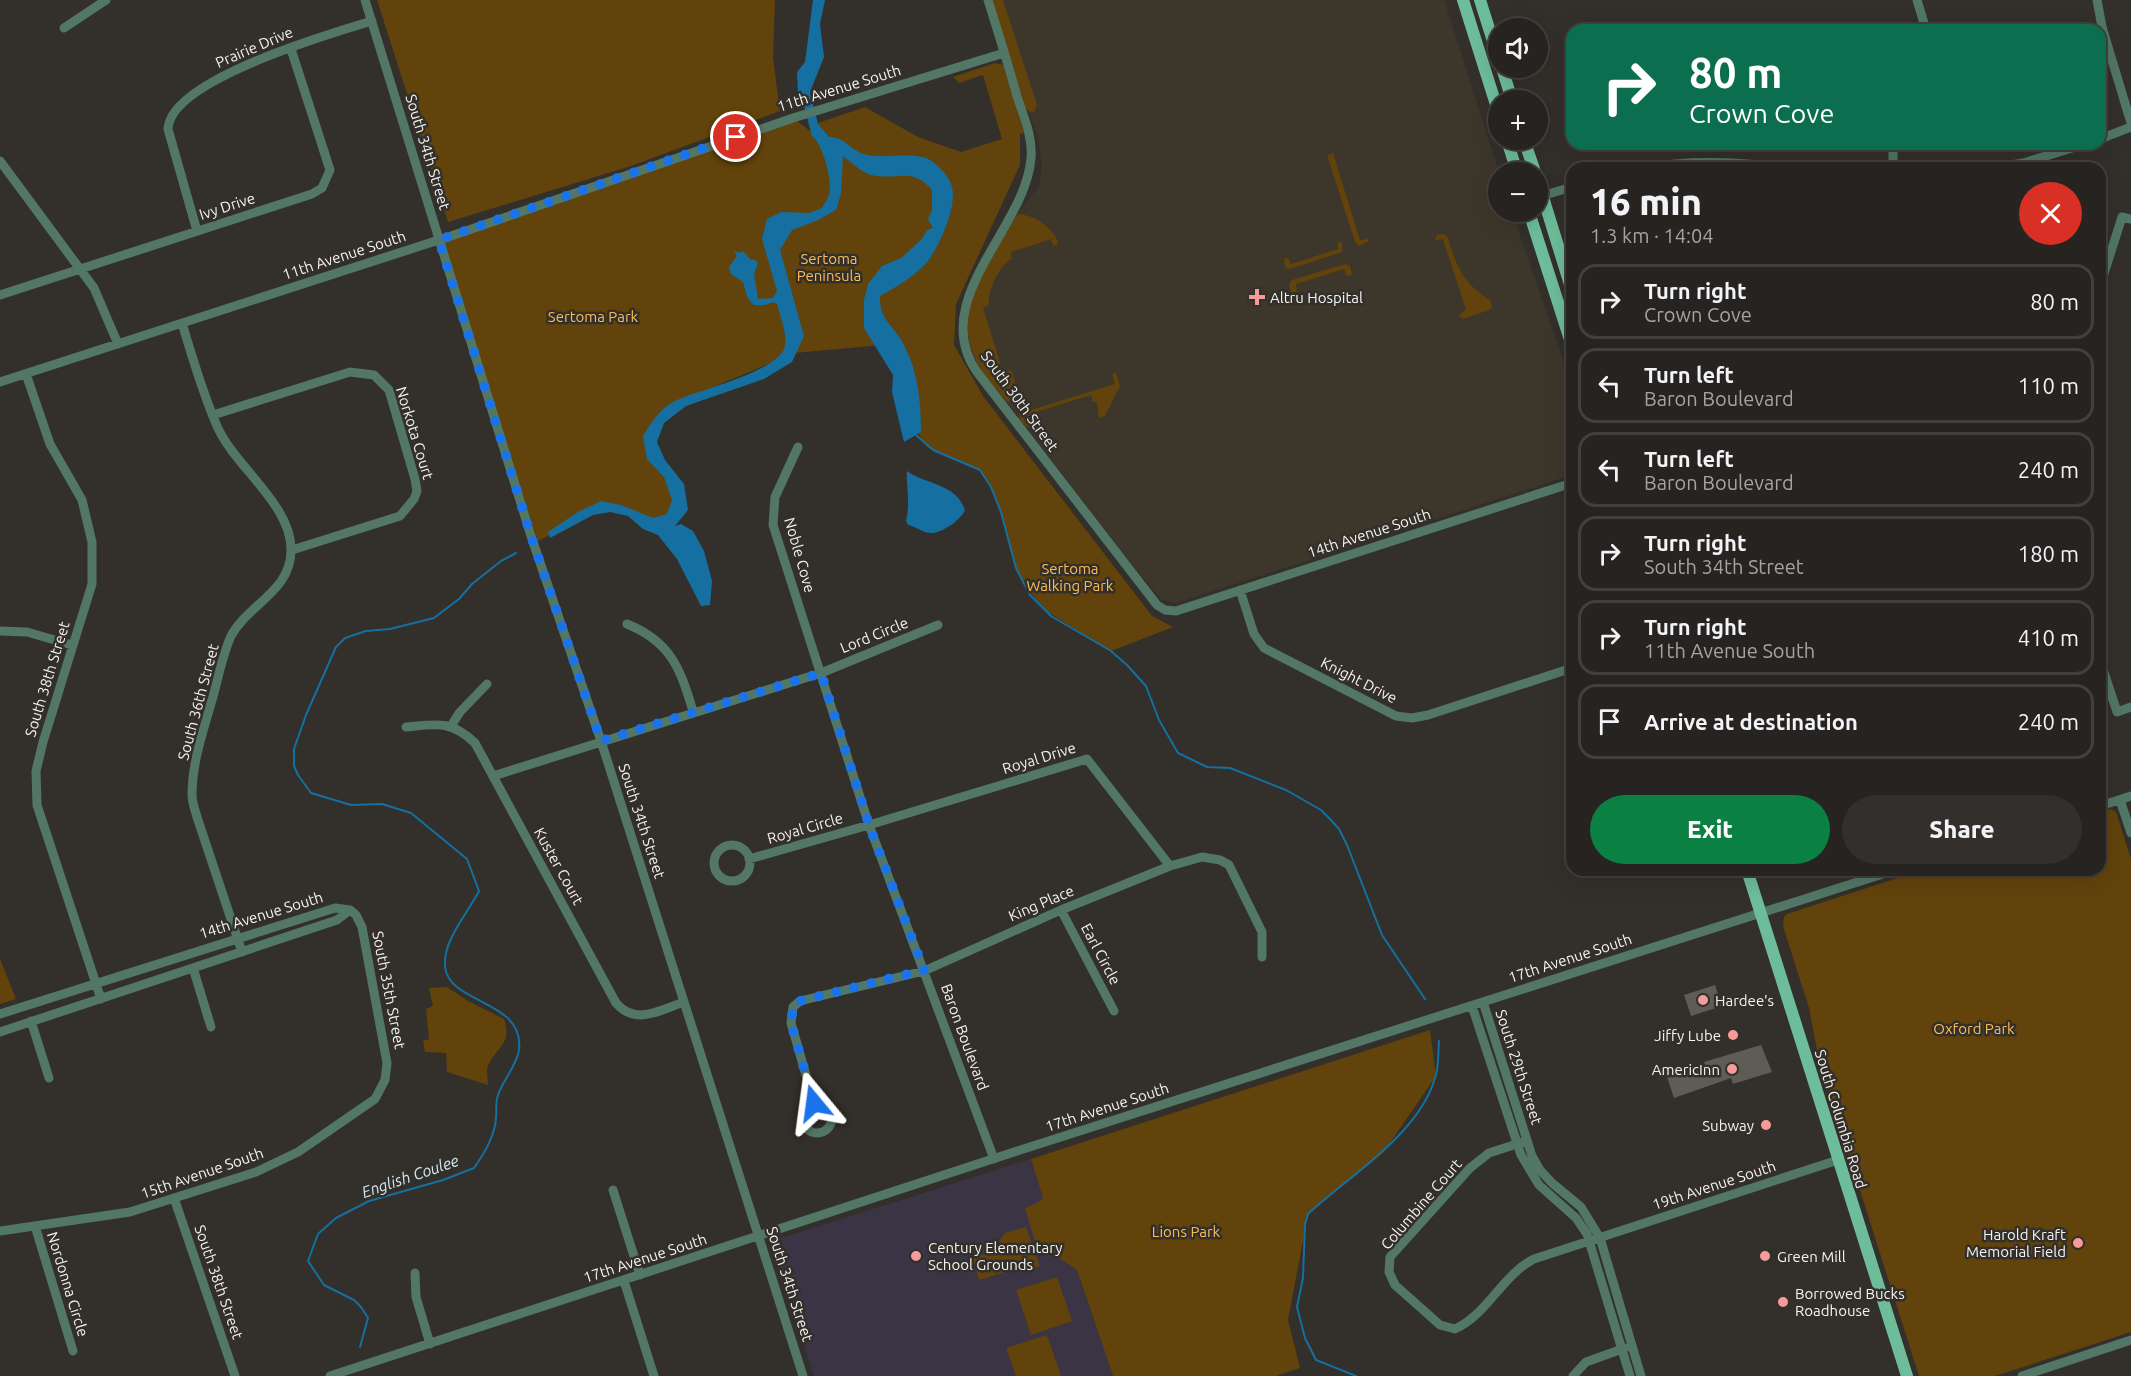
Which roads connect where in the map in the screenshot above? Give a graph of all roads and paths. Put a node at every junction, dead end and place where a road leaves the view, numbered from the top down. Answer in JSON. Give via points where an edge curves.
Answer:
{"nodes":[{"id":1,"x":105,"y":0,"type":"edge"},
{"id":2,"x":365,"y":0,"type":"edge"},
{"id":3,"x":988,"y":0,"type":"edge"},
{"id":4,"x":1463,"y":0,"type":"edge"},
{"id":5,"x":1480,"y":0,"type":"edge"},
{"id":6,"x":1917,"y":0,"type":"edge"},
{"id":7,"x":2097,"y":0,"type":"edge"},
{"id":8,"x":97,"y":3,"type":"edge"},
{"id":9,"x":372,"y":21,"type":"junction"},
{"id":10,"x":1924,"y":24,"type":"edge"},
{"id":11,"x":2101,"y":24,"type":"edge"},
{"id":12,"x":1488,"y":25,"type":"edge"},
{"id":13,"x":64,"y":28,"type":"dead end"},
{"id":14,"x":2106,"y":41,"type":"edge"},
{"id":15,"x":291,"y":49,"type":"junction"},
{"id":16,"x":1004,"y":53,"type":"junction"},
{"id":17,"x":1491,"y":90,"type":"edge"},
{"id":18,"x":2131,"y":125,"type":"edge"},
{"id":19,"x":2106,"y":136,"type":"edge"},
{"id":20,"x":2065,"y":150,"type":"edge"},
{"id":21,"x":0,"y":161,"type":"edge"},
{"id":22,"x":1707,"y":162,"type":"edge"},
{"id":23,"x":1734,"y":162,"type":"edge"},
{"id":24,"x":2026,"y":162,"type":"edge"},
{"id":25,"x":1566,"y":189,"type":"edge"},
{"id":26,"x":1548,"y":194,"type":"edge"},
{"id":27,"x":2131,"y":219,"type":"edge"},
{"id":28,"x":1548,"y":220,"type":"edge"},
{"id":29,"x":1532,"y":222,"type":"edge"},
{"id":30,"x":197,"y":231,"type":"junction"},
{"id":31,"x":439,"y":240,"type":"junction"},
{"id":32,"x":2106,"y":267,"type":"edge"},
{"id":33,"x":79,"y":270,"type":"junction"},
{"id":34,"x":1566,"y":273,"type":"edge"},
{"id":35,"x":0,"y":295,"type":"edge"},
{"id":36,"x":182,"y":322,"type":"junction"},
{"id":37,"x":1566,"y":327,"type":"edge"},
{"id":38,"x":118,"y":344,"type":"junction"},
{"id":39,"x":26,"y":374,"type":"junction"},
{"id":40,"x":0,"y":382,"type":"edge"},
{"id":41,"x":213,"y":415,"type":"junction"},
{"id":42,"x":798,"y":447,"type":"dead end"},
{"id":43,"x":1566,"y":485,"type":"edge"},
{"id":44,"x":292,"y":550,"type":"junction"},
{"id":45,"x":1240,"y":590,"type":"junction"},
{"id":46,"x":1176,"y":611,"type":"joint"},
{"id":47,"x":627,"y":624,"type":"dead end"},
{"id":48,"x":938,"y":625,"type":"dead end"},
{"id":49,"x":0,"y":631,"type":"edge"},
{"id":50,"x":72,"y":645,"type":"junction"},
{"id":51,"x":1566,"y":670,"type":"edge"},
{"id":52,"x":821,"y":673,"type":"junction"},
{"id":53,"x":2106,"y":680,"type":"edge"},
{"id":54,"x":487,"y":684,"type":"dead end"},
{"id":55,"x":2131,"y":708,"type":"edge"},
{"id":56,"x":693,"y":711,"type":"junction"},
{"id":57,"x":451,"y":726,"type":"junction"},
{"id":58,"x":406,"y":727,"type":"dead end"},
{"id":59,"x":601,"y":741,"type":"junction"},
{"id":60,"x":493,"y":776,"type":"junction"},
{"id":61,"x":2131,"y":796,"type":"edge"},
{"id":62,"x":2120,"y":800,"type":"junction"},
{"id":63,"x":2106,"y":804,"type":"edge"},
{"id":64,"x":869,"y":825,"type":"junction"},
{"id":65,"x":2131,"y":833,"type":"edge"},
{"id":66,"x":749,"y":859,"type":"dead end"},
{"id":67,"x":1170,"y":866,"type":"junction"},
{"id":68,"x":1749,"y":876,"type":"edge"},
{"id":69,"x":1876,"y":876,"type":"edge"},
{"id":70,"x":350,"y":910,"type":"junction"},
{"id":71,"x":1061,"y":910,"type":"junction"},
{"id":72,"x":1760,"y":912,"type":"junction"},
{"id":73,"x":237,"y":938,"type":"junction"},
{"id":74,"x":242,"y":952,"type":"junction"},
{"id":75,"x":1262,"y":957,"type":"dead end"},
{"id":76,"x":193,"y":968,"type":"junction"},
{"id":77,"x":924,"y":970,"type":"junction"},
{"id":78,"x":96,"y":983,"type":"junction"},
{"id":79,"x":101,"y":999,"type":"junction"},
{"id":80,"x":684,"y":1002,"type":"junction"},
{"id":81,"x":1483,"y":1002,"type":"junction"},
{"id":82,"x":1472,"y":1006,"type":"junction"},
{"id":83,"x":1114,"y":1011,"type":"dead end"},
{"id":84,"x":0,"y":1014,"type":"edge"},
{"id":85,"x":31,"y":1021,"type":"junction"},
{"id":86,"x":211,"y":1027,"type":"dead end"},
{"id":87,"x":0,"y":1032,"type":"edge"},
{"id":88,"x":49,"y":1078,"type":"dead end"},
{"id":89,"x":385,"y":1080,"type":"joint"},
{"id":90,"x":814,"y":1103,"type":"dead end"},
{"id":91,"x":1522,"y":1142,"type":"junction"},
{"id":92,"x":994,"y":1159,"type":"junction"},
{"id":93,"x":1838,"y":1160,"type":"junction"},
{"id":94,"x":613,"y":1190,"type":"dead end"},
{"id":95,"x":174,"y":1198,"type":"junction"},
{"id":96,"x":35,"y":1226,"type":"junction"},
{"id":97,"x":0,"y":1231,"type":"edge"},
{"id":98,"x":759,"y":1237,"type":"junction"},
{"id":99,"x":1600,"y":1238,"type":"junction"},
{"id":100,"x":1589,"y":1241,"type":"junction"},
{"id":101,"x":415,"y":1274,"type":"dead end"},
{"id":102,"x":640,"y":1275,"type":"junction"},
{"id":103,"x":624,"y":1281,"type":"junction"},
{"id":104,"x":2131,"y":1340,"type":"edge"},
{"id":105,"x":430,"y":1344,"type":"junction"},
{"id":106,"x":1631,"y":1346,"type":"junction"},
{"id":107,"x":1621,"y":1349,"type":"junction"},
{"id":108,"x":73,"y":1351,"type":"dead end"},
{"id":109,"x":235,"y":1376,"type":"edge"},
{"id":110,"x":330,"y":1376,"type":"edge"},
{"id":111,"x":654,"y":1376,"type":"edge"},
{"id":112,"x":803,"y":1376,"type":"edge"},
{"id":113,"x":1573,"y":1376,"type":"edge"},
{"id":114,"x":1630,"y":1376,"type":"edge"},
{"id":115,"x":1641,"y":1376,"type":"edge"},
{"id":116,"x":1907,"y":1376,"type":"edge"},
{"id":117,"x":2022,"y":1376,"type":"edge"}],
"edges":[{"from":1,"to":8,"type":"street"},
{"from":2,"to":9,"type":"street","name":"South 34th Street"},
{"from":3,"to":16,"type":"street","name":"South 30th Street"},
{"from":4,"to":17,"type":"main road"},
{"from":5,"to":12,"type":"main road"},
{"from":6,"to":10,"type":"street"},
{"from":7,"to":11,"type":"street"},
{"from":8,"to":13,"type":"street"},
{"from":9,"to":15,"type":"street","name":"Prairie Drive"},
{"from":9,"to":31,"type":"street","name":"South 34th Street"},
{"from":14,"to":18,"type":"street"},
{"from":15,"to":30,"type":"street","name":"Prairie Drive","via":[[222,75],[192,94],[172,113],[168,129]]},
{"from":15,"to":30,"type":"street","name":"Ivy Drive","via":[[330,170],[328,179],[312,194]]},
{"from":16,"to":31,"type":"street","name":"11th Avenue South","via":[[823,108]]},
{"from":16,"to":46,"type":"street","name":"South 30th Street","via":[[1028,130],[1031,157],[1028,176],[969,294],[963,328],[967,353],[977,372],[1157,605]]},
{"from":18,"to":19,"type":"street"},
{"from":20,"to":24,"type":"street"},
{"from":21,"to":33,"type":"street"},
{"from":22,"to":23,"type":"street"},
{"from":25,"to":26,"type":"street"},
{"from":27,"to":32,"type":"street","via":[[2122,217]]},
{"from":28,"to":34,"type":"main road"},
{"from":29,"to":37,"type":"main road"},
{"from":30,"to":33,"type":"street","name":"Ivy Drive"},
{"from":31,"to":36,"type":"street","name":"11th Avenue South"},
{"from":31,"to":59,"type":"street","name":"South 34th Street","via":[[531,536]]},
{"from":33,"to":35,"type":"street","name":"Ivy Drive"},
{"from":33,"to":38,"type":"street","via":[[94,288]]},
{"from":36,"to":38,"type":"street","name":"11th Avenue South"},
{"from":36,"to":41,"type":"street"},
{"from":38,"to":39,"type":"street","name":"11th Avenue South"},
{"from":39,"to":40,"type":"street","name":"11th Avenue South"},
{"from":39,"to":50,"type":"street","name":"South 38th Street","via":[[50,444],[82,500],[92,542],[92,584]]},
{"from":41,"to":44,"type":"street","via":[[218,428],[286,525]]},
{"from":41,"to":44,"type":"street","name":"Norkota Court","via":[[350,372],[374,375],[389,390],[415,478],[414,499],[400,516]]},
{"from":42,"to":52,"type":"street","name":"Noble Cove","via":[[775,496],[773,525]]},
{"from":43,"to":45,"type":"street","name":"14th Avenue South"},
{"from":44,"to":73,"type":"street","name":"South 36th Street","via":[[279,586],[232,636],[194,774],[192,797],[197,817]]},
{"from":45,"to":46,"type":"street","name":"14th Avenue South"},
{"from":45,"to":51,"type":"street","name":"Knight Drive","via":[[1254,634],[1264,648],[1396,716],[1428,715]]},
{"from":47,"to":56,"type":"street","via":[[646,632],[669,651]]},
{"from":48,"to":52,"type":"street","name":"Lord Circle"},
{"from":49,"to":50,"type":"street","via":[[27,632]]},
{"from":50,"to":78,"type":"street","name":"South 38th Street","via":[[36,771],[37,805]]},
{"from":52,"to":56,"type":"street"},
{"from":52,"to":64,"type":"street","name":"Baron Boulevard"},
{"from":53,"to":55,"type":"street","via":[[2116,712]]},
{"from":54,"to":57,"type":"street"},
{"from":56,"to":59,"type":"street"},
{"from":57,"to":58,"type":"street"},
{"from":57,"to":60,"type":"street","name":"Kuster Court","via":[[475,743]]},
{"from":59,"to":60,"type":"street"},
{"from":59,"to":80,"type":"street","name":"South 34th Street"},
{"from":60,"to":80,"type":"street","name":"Kuster Court","via":[[616,1003],[628,1014],[637,1016]]},
{"from":61,"to":62,"type":"street"},
{"from":62,"to":63,"type":"street"},
{"from":62,"to":65,"type":"street"},
{"from":64,"to":66,"type":"street","name":"Royal Circle"},
{"from":64,"to":67,"type":"street","name":"Royal Drive","via":[[1087,759]]},
{"from":64,"to":77,"type":"street","name":"Baron Boulevard"},
{"from":67,"to":71,"type":"street","name":"King Place"},
{"from":67,"to":75,"type":"street","name":"King Place","via":[[1202,857],[1230,865],[1262,932]]},
{"from":68,"to":72,"type":"main road","name":"South Columbia Road"},
{"from":69,"to":72,"type":"street","name":"17th Avenue South"},
{"from":70,"to":73,"type":"street","name":"14th Avenue South","via":[[335,908]]},
{"from":70,"to":74,"type":"street","name":"14th Avenue South","via":[[337,920]]},
{"from":70,"to":89,"type":"street","name":"South 35th Street","via":[[362,927],[366,946],[385,1041]]},
{"from":71,"to":77,"type":"street","name":"King Place"},
{"from":71,"to":83,"type":"street","name":"Earl Circle"},
{"from":72,"to":81,"type":"street","name":"17th Avenue South"},
{"from":72,"to":93,"type":"main road","name":"South Columbia Road"},
{"from":73,"to":74,"type":"street","name":"South 36th Street"},
{"from":73,"to":78,"type":"street","name":"14th Avenue South"},
{"from":74,"to":76,"type":"street","name":"14th Avenue South"},
{"from":76,"to":79,"type":"street","name":"14th Avenue South"},
{"from":76,"to":86,"type":"street"},
{"from":77,"to":90,"type":"street","name":"King Place","via":[[800,1001],[793,1007],[791,1023]]},
{"from":77,"to":92,"type":"street","name":"Baron Boulevard"},
{"from":78,"to":79,"type":"street","name":"South 38th Street"},
{"from":78,"to":84,"type":"street","name":"14th Avenue South"},
{"from":79,"to":85,"type":"street","name":"14th Avenue South"},
{"from":80,"to":98,"type":"street","name":"South 34th Street"},
{"from":81,"to":82,"type":"street","name":"17th Avenue South"},
{"from":81,"to":91,"type":"street","name":"South 29th Street"},
{"from":82,"to":91,"type":"street","name":"South 29th Street"},
{"from":82,"to":92,"type":"street","name":"17th Avenue South"},
{"from":85,"to":87,"type":"street","name":"14th Avenue South"},
{"from":85,"to":88,"type":"street"},
{"from":89,"to":95,"type":"street","name":"15th Avenue South","via":[[375,1099],[298,1152],[256,1172]]},
{"from":91,"to":99,"type":"street","name":"South 29th Street","via":[[1540,1170],[1581,1207]]},
{"from":91,"to":100,"type":"street","name":"South 29th Street","via":[[1532,1175],[1582,1225]]},
{"from":91,"to":100,"type":"street","name":"Columbine Court","via":[[1490,1153],[1470,1168],[1390,1257],[1389,1272],[1395,1285],[1440,1325],[1455,1329],[1468,1323],[1522,1265]]},
{"from":92,"to":98,"type":"street","name":"17th Avenue South"},
{"from":93,"to":99,"type":"street","name":"19th Avenue South"},
{"from":93,"to":116,"type":"main road","name":"South Columbia Road"},
{"from":94,"to":102,"type":"street"},
{"from":95,"to":96,"type":"street","name":"15th Avenue South","via":[[112,1216]]},
{"from":95,"to":109,"type":"street","name":"South 38th Street"},
{"from":96,"to":97,"type":"street","name":"15th Avenue South"},
{"from":96,"to":108,"type":"street","name":"Nordonna Circle"},
{"from":98,"to":102,"type":"street","name":"17th Avenue South"},
{"from":98,"to":112,"type":"street","name":"South 34th Street"},
{"from":99,"to":100,"type":"street"},
{"from":99,"to":106,"type":"street","name":"South 29th Street"},
{"from":100,"to":107,"type":"street","name":"South 29th Street"},
{"from":101,"to":105,"type":"street","via":[[416,1297]]},
{"from":102,"to":103,"type":"street","name":"17th Avenue South"},
{"from":103,"to":105,"type":"street","name":"17th Avenue South"},
{"from":103,"to":111,"type":"street"},
{"from":104,"to":117,"type":"street"},
{"from":105,"to":110,"type":"street","name":"17th Avenue South"},
{"from":106,"to":107,"type":"street"},
{"from":106,"to":115,"type":"street","name":"South 29th Street"},
{"from":107,"to":113,"type":"street","via":[[1586,1362]]},
{"from":107,"to":114,"type":"street","name":"South 29th Street"}]}
